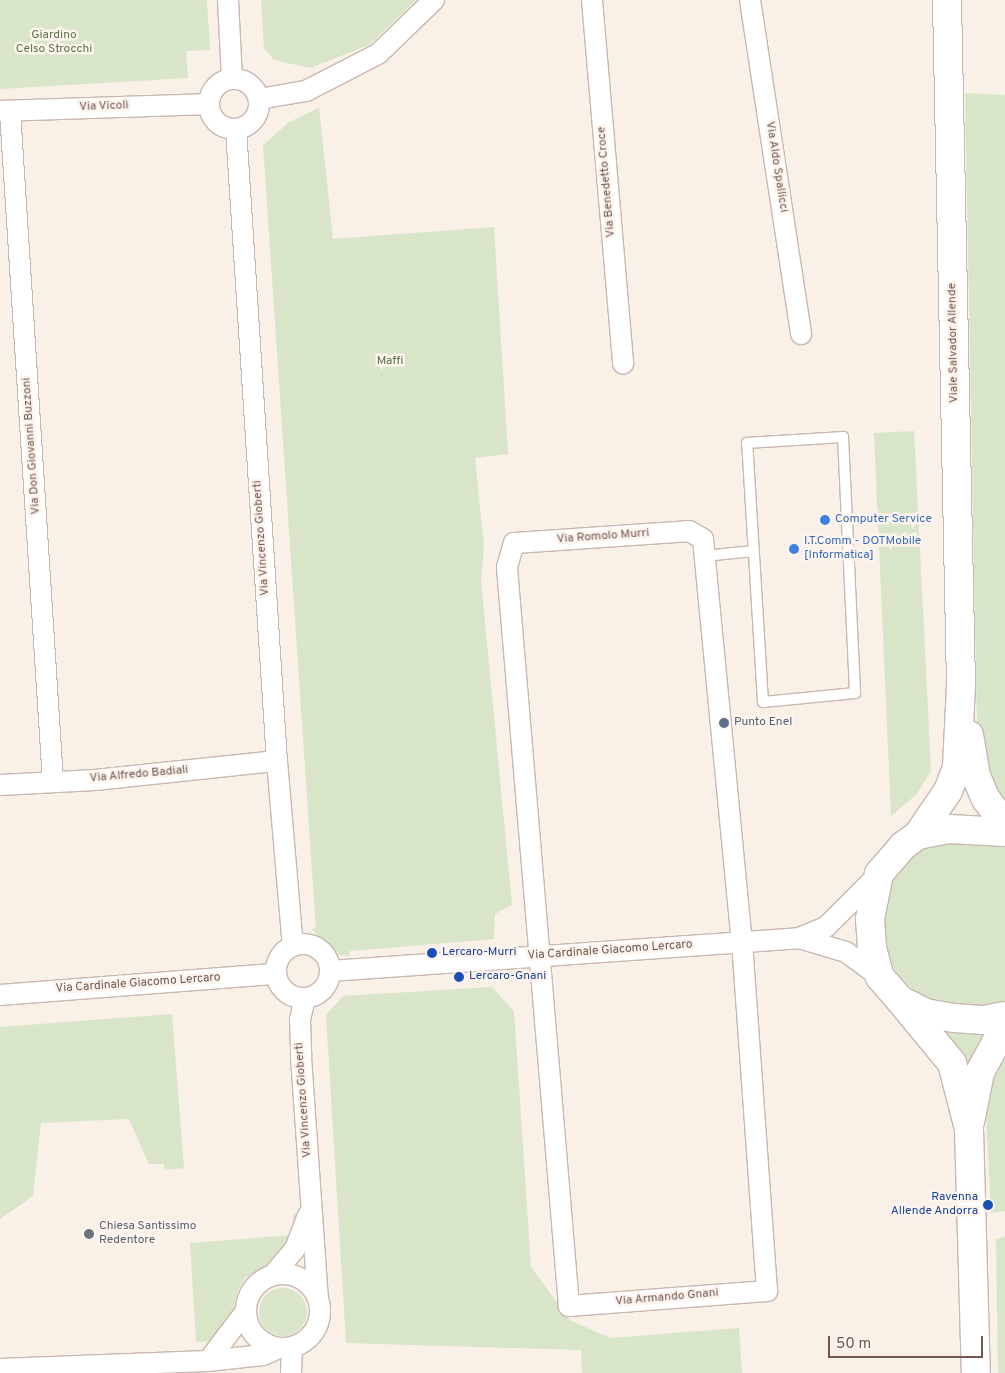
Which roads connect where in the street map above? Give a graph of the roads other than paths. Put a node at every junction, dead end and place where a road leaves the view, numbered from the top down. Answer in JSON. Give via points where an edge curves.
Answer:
{"nodes":[{"id":1,"x":228,"y":0,"type":"edge"},
{"id":2,"x":434,"y":0,"type":"edge"},
{"id":3,"x":592,"y":0,"type":"edge"},
{"id":4,"x":750,"y":0,"type":"edge"},
{"id":5,"x":947,"y":0,"type":"edge"},
{"id":6,"x":232,"y":79,"type":"junction"},
{"id":7,"x":259,"y":99,"type":"junction"},
{"id":8,"x":209,"y":104,"type":"junction"},
{"id":9,"x":5,"y":111,"type":"edge"},
{"id":10,"x":236,"y":130,"type":"junction"},
{"id":11,"x":801,"y":334,"type":"dead end"},
{"id":12,"x":623,"y":364,"type":"dead end"},
{"id":13,"x":754,"y":551,"type":"junction"},
{"id":14,"x":704,"y":556,"type":"junction"},
{"id":15,"x":962,"y":686,"type":"junction"},
{"id":16,"x":277,"y":761,"type":"junction"},
{"id":17,"x":53,"y":781,"type":"junction"},
{"id":18,"x":0,"y":785,"type":"edge"},
{"id":19,"x":1005,"y":824,"type":"edge"},
{"id":20,"x":1005,"y":832,"type":"edge"},
{"id":21,"x":918,"y":835,"type":"junction"},
{"id":22,"x":879,"y":874,"type":"junction"},
{"id":23,"x":799,"y":938,"type":"junction"},
{"id":24,"x":742,"y":942,"type":"junction"},
{"id":25,"x":293,"y":946,"type":"junction"},
{"id":26,"x":540,"y":957,"type":"junction"},
{"id":27,"x":330,"y":971,"type":"junction"},
{"id":28,"x":276,"y":974,"type":"junction"},
{"id":29,"x":880,"y":977,"type":"junction"},
{"id":30,"x":0,"y":995,"type":"edge"},
{"id":31,"x":305,"y":998,"type":"junction"},
{"id":32,"x":900,"y":1000,"type":"junction"},
{"id":33,"x":1005,"y":1016,"type":"edge"},
{"id":34,"x":1005,"y":1026,"type":"edge"},
{"id":35,"x":969,"y":1129,"type":"junction"},
{"id":36,"x":311,"y":1203,"type":"junction"},
{"id":37,"x":273,"y":1275,"type":"junction"},
{"id":38,"x":318,"y":1298,"type":"junction"},
{"id":39,"x":246,"y":1311,"type":"junction"},
{"id":40,"x":286,"y":1347,"type":"junction"},
{"id":41,"x":209,"y":1367,"type":"edge"},
{"id":42,"x":0,"y":1369,"type":"edge"},
{"id":43,"x":291,"y":1373,"type":"edge"},
{"id":44,"x":976,"y":1373,"type":"edge"}],
"edges":[{"from":1,"to":6,"type":"street"},
{"from":2,"to":7,"type":"street","via":[[378,54],[306,91]]},
{"from":3,"to":12,"type":"street","name":"Via Benedetto Croce"},
{"from":4,"to":11,"type":"street","name":"Via Aldo Spallicci"},
{"from":5,"to":15,"type":"main road","name":"Viale Salvador Allende"},
{"from":6,"to":7,"type":"street","via":[[249,83]]},
{"from":6,"to":8,"type":"street","via":[[217,85]]},
{"from":7,"to":10,"type":"street","via":[[258,114],[253,121]]},
{"from":8,"to":9,"type":"street","name":"Via Vicoli"},
{"from":8,"to":10,"type":"street","via":[[216,122]]},
{"from":9,"to":17,"type":"street","name":"Via Don Giovanni Buzzoni"},
{"from":10,"to":16,"type":"street","name":"Via Vincenzo Gioberti"},
{"from":13,"to":13,"type":"lane","via":[[763,702],[855,693],[843,437],[747,444]]},
{"from":13,"to":14,"type":"lane"},
{"from":14,"to":24,"type":"street","name":"Via Romolo Murri"},
{"from":14,"to":26,"type":"street","name":"Via Romolo Murri","via":[[703,539],[689,531],[514,543],[507,567]]},
{"from":15,"to":19,"type":"main road","name":"Viale Salvador Allende","via":[[976,776],[986,799]]},
{"from":15,"to":21,"type":"main road","name":"Viale Salvador Allende","via":[[957,767],[948,791]]},
{"from":16,"to":17,"type":"street","name":"Via Alfredo Badiali"},
{"from":16,"to":25,"type":"street","name":"Via Vincenzo Gioberti"},
{"from":17,"to":18,"type":"street","name":"Via Alfredo Badiali"},
{"from":20,"to":21,"type":"main road","via":[[949,829]]},
{"from":21,"to":22,"type":"main road","via":[[903,846]]},
{"from":22,"to":23,"type":"street","name":"Via Cardinale Giacomo Lercaro","via":[[826,928]]},
{"from":22,"to":29,"type":"main road","via":[[870,919],[872,948]]},
{"from":23,"to":24,"type":"street","name":"Via Cardinale Giacomo Lercaro"},
{"from":23,"to":29,"type":"street","name":"Via Cardinale Giacomo Lercaro","via":[[846,952]]},
{"from":24,"to":26,"type":"street","name":"Via Cardinale Giacomo Lercaro"},
{"from":24,"to":26,"type":"street","name":"Via Armando Gnani","via":[[767,1291],[569,1306]]},
{"from":25,"to":27,"type":"street","via":[[302,944],[319,948],[329,962]]},
{"from":25,"to":28,"type":"street","via":[[280,957]]},
{"from":26,"to":27,"type":"street","name":"Via Cardinale Giacomo Lercaro"},
{"from":27,"to":31,"type":"street","via":[[326,986]]},
{"from":28,"to":30,"type":"street","name":"Via Cardinale Giacomo Lercaro"},
{"from":28,"to":31,"type":"street","via":[[283,989]]},
{"from":29,"to":32,"type":"main road"},
{"from":31,"to":36,"type":"street","name":"Via Vincenzo Gioberti","via":[[300,1020]]},
{"from":32,"to":33,"type":"main road","via":[[925,1013],[954,1018],[984,1020]]},
{"from":32,"to":35,"type":"main road","via":[[952,1063]]},
{"from":34,"to":35,"type":"main road","via":[[980,1072]]},
{"from":35,"to":44,"type":"main road"},
{"from":36,"to":37,"type":"street","name":"Via Vincenzo Gioberti","via":[[303,1235]]},
{"from":36,"to":38,"type":"street","name":"Via Vincenzo Gioberti"},
{"from":37,"to":38,"type":"street","via":[[284,1273],[300,1278],[313,1288]]},
{"from":37,"to":39,"type":"street","name":"Via Vincenzo Gioberti","via":[[253,1289]]},
{"from":38,"to":40,"type":"street","name":"Via Vincenzo Gioberti","via":[[320,1318],[316,1328],[310,1337]]},
{"from":39,"to":40,"type":"street","via":[[252,1332],[259,1339]]},
{"from":39,"to":41,"type":"street","name":"Via Vincenzo Gioberti"},
{"from":40,"to":41,"type":"street","name":"Via Vincenzo Gioberti"},
{"from":40,"to":43,"type":"street"},
{"from":41,"to":42,"type":"street","name":"Via Vincenzo Gioberti"}]}
